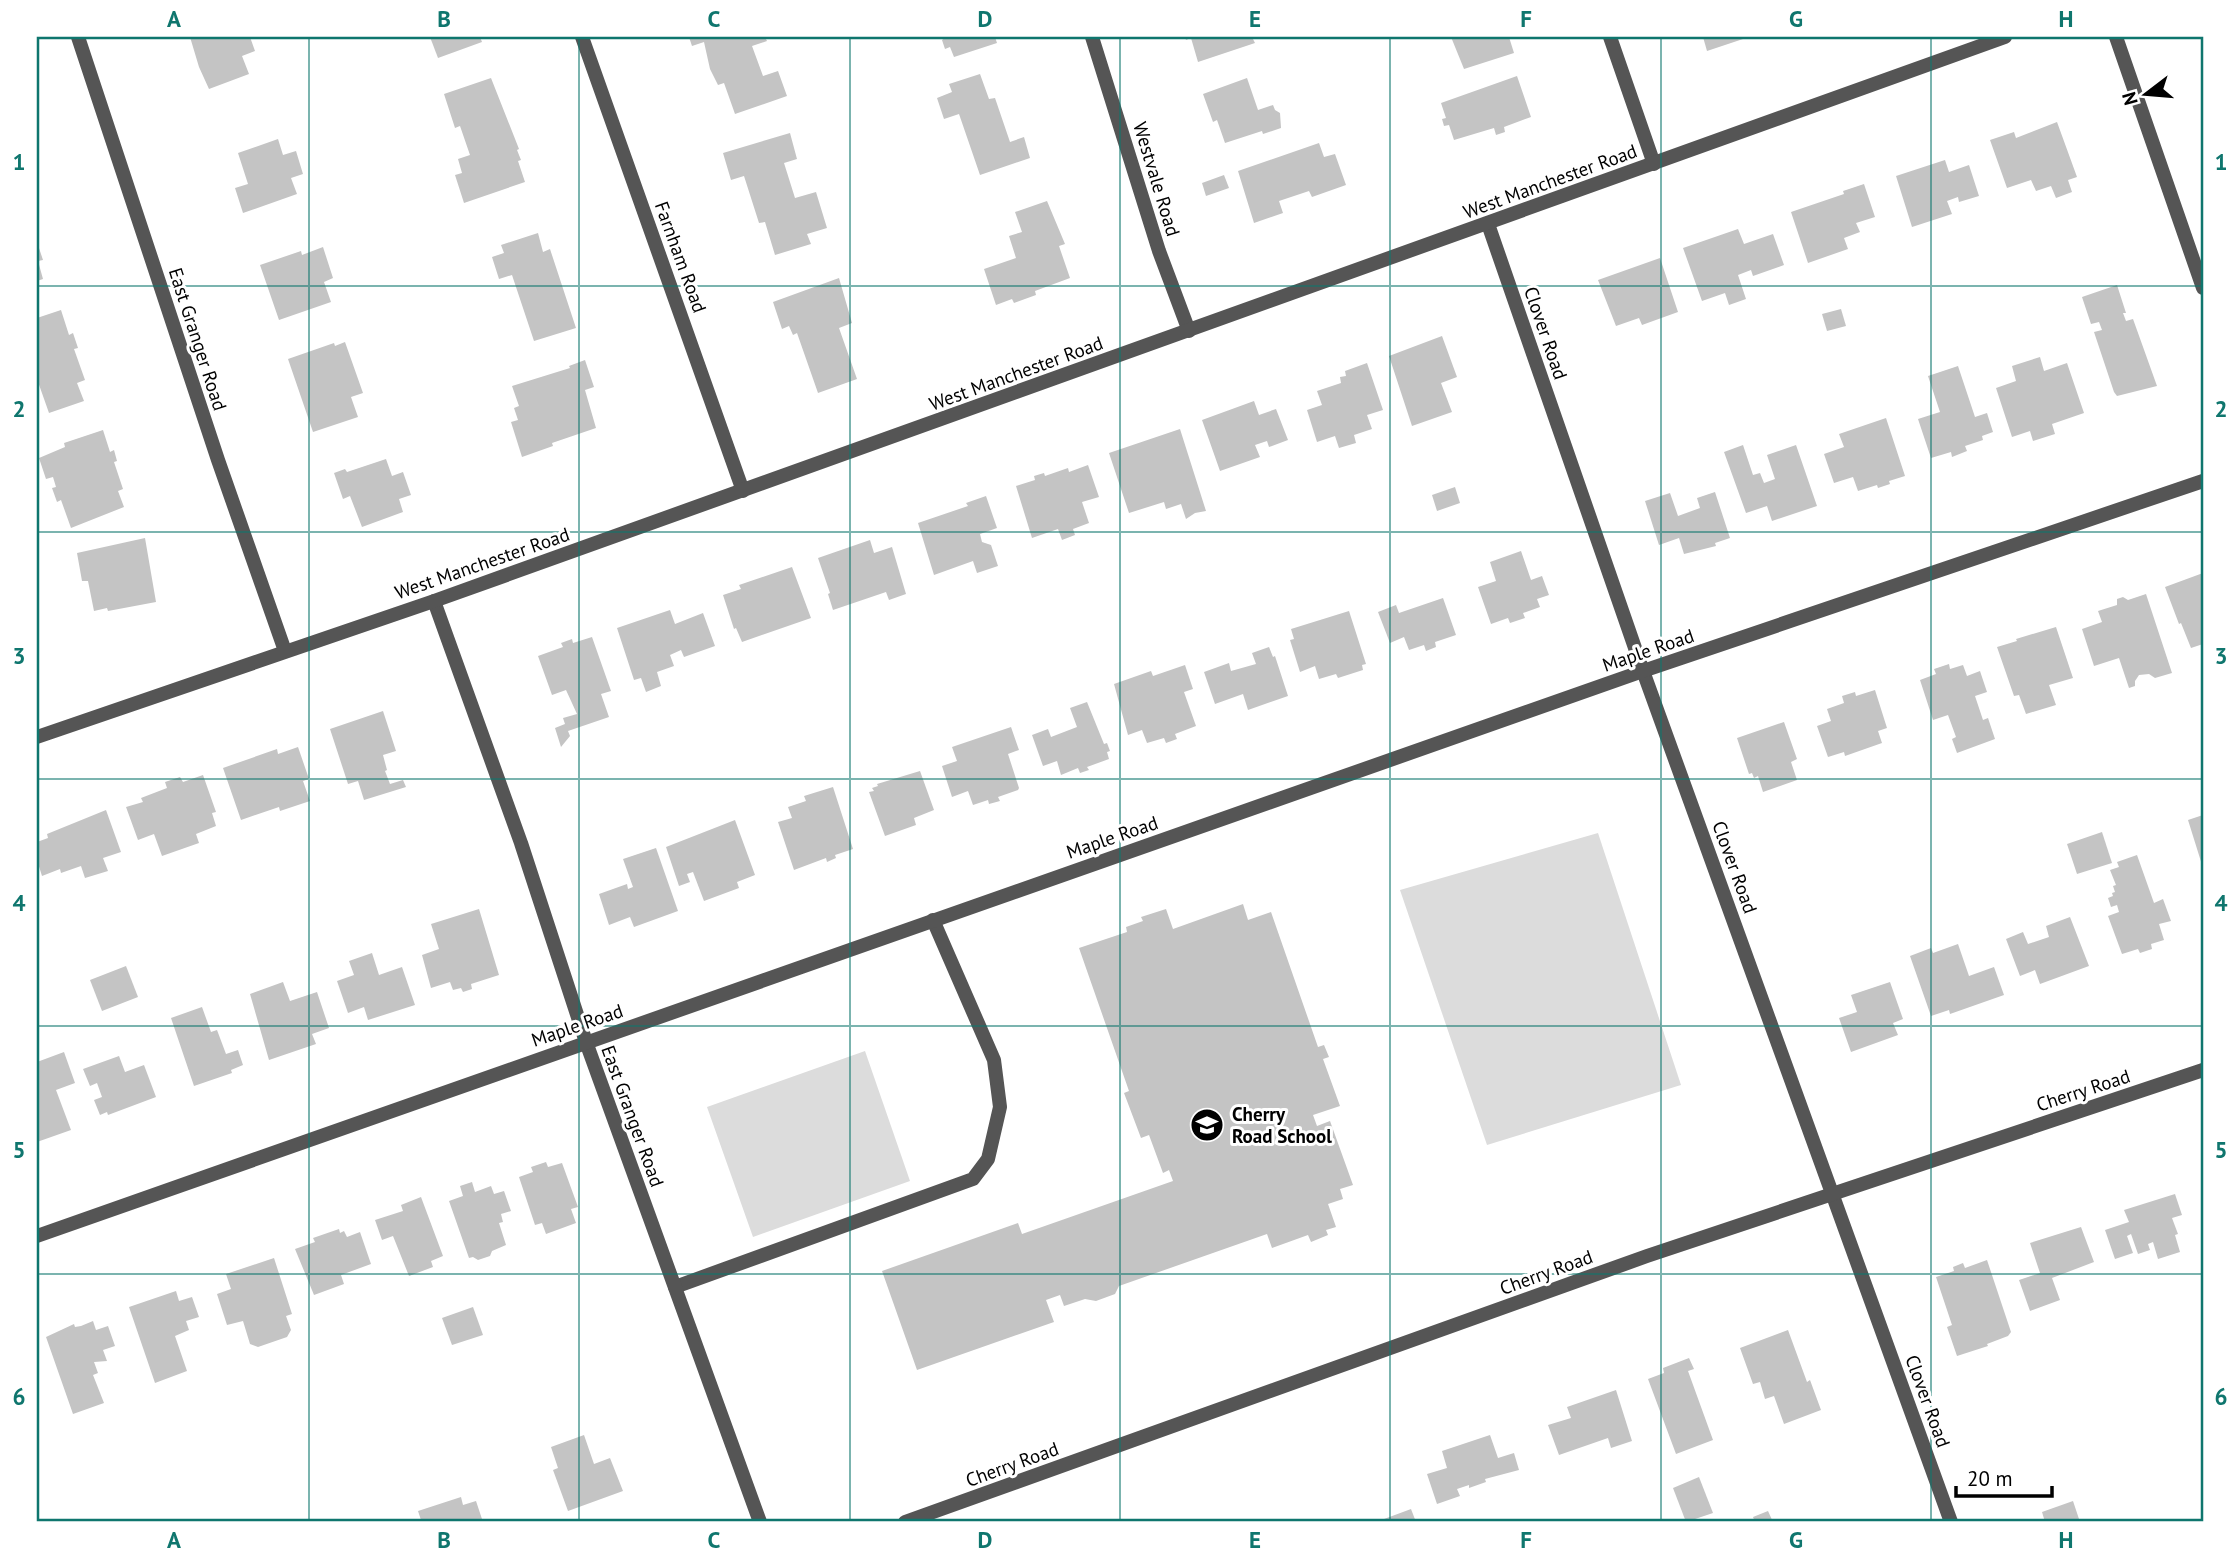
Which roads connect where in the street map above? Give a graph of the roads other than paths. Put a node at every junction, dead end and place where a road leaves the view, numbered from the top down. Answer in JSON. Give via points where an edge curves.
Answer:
{"nodes":[{"id":1,"x":78,"y":37,"type":"edge"},
{"id":2,"x":582,"y":37,"type":"edge"},
{"id":3,"x":1093,"y":37,"type":"edge"},
{"id":4,"x":1609,"y":37,"type":"edge"},
{"id":5,"x":2005,"y":37,"type":"edge"},
{"id":6,"x":2116,"y":37,"type":"edge"},
{"id":7,"x":1654,"y":164,"type":"junction"},
{"id":8,"x":1488,"y":224,"type":"junction"},
{"id":9,"x":2203,"y":288,"type":"edge"},
{"id":10,"x":1189,"y":331,"type":"junction"},
{"id":11,"x":2203,"y":481,"type":"edge"},
{"id":12,"x":743,"y":491,"type":"junction"},
{"id":13,"x":434,"y":601,"type":"junction"},
{"id":14,"x":285,"y":651,"type":"junction"},
{"id":15,"x":1643,"y":671,"type":"junction"},
{"id":16,"x":37,"y":737,"type":"edge"},
{"id":17,"x":933,"y":920,"type":"junction"},
{"id":18,"x":586,"y":1042,"type":"junction"},
{"id":19,"x":2203,"y":1070,"type":"edge"},
{"id":20,"x":1833,"y":1194,"type":"junction"},
{"id":21,"x":37,"y":1237,"type":"edge"},
{"id":22,"x":675,"y":1287,"type":"junction"},
{"id":23,"x":760,"y":1522,"type":"edge"},
{"id":24,"x":905,"y":1522,"type":"edge"},
{"id":25,"x":1951,"y":1522,"type":"edge"}],
"edges":[{"from":1,"to":14,"type":"street","name":"East Granger Road"},
{"from":2,"to":12,"type":"street","name":"Farnham Road"},
{"from":3,"to":10,"type":"street","name":"Westvale Road","via":[[1159,251]]},
{"from":4,"to":7,"type":"street"},
{"from":5,"to":7,"type":"street","name":"West Manchester Road"},
{"from":6,"to":9,"type":"street"},
{"from":7,"to":8,"type":"street","name":"West Manchester Road"},
{"from":8,"to":10,"type":"street","name":"West Manchester Road"},
{"from":8,"to":15,"type":"street","name":"Clover Road"},
{"from":10,"to":12,"type":"street","name":"West Manchester Road"},
{"from":11,"to":15,"type":"street","name":"Maple Road"},
{"from":12,"to":13,"type":"street","name":"West Manchester Road"},
{"from":13,"to":14,"type":"street","name":"West Manchester Road"},
{"from":13,"to":18,"type":"street","name":"East Granger Road"},
{"from":14,"to":16,"type":"street","name":"West Manchester Road"},
{"from":15,"to":17,"type":"street","name":"Maple Road"},
{"from":15,"to":20,"type":"street","name":"Clover Road"},
{"from":17,"to":18,"type":"street","name":"Maple Road"},
{"from":17,"to":22,"type":"street","via":[[994,1060],[1000,1107],[988,1159],[972,1179]]},
{"from":18,"to":21,"type":"street","name":"Maple Road"},
{"from":18,"to":22,"type":"street","name":"East Granger Road"},
{"from":19,"to":20,"type":"street","name":"Cherry Road"},
{"from":20,"to":24,"type":"street","name":"Cherry Road","via":[[1647,1256]]},
{"from":20,"to":25,"type":"street","name":"Clover Road"},
{"from":22,"to":23,"type":"street","name":"East Granger Road"}]}
